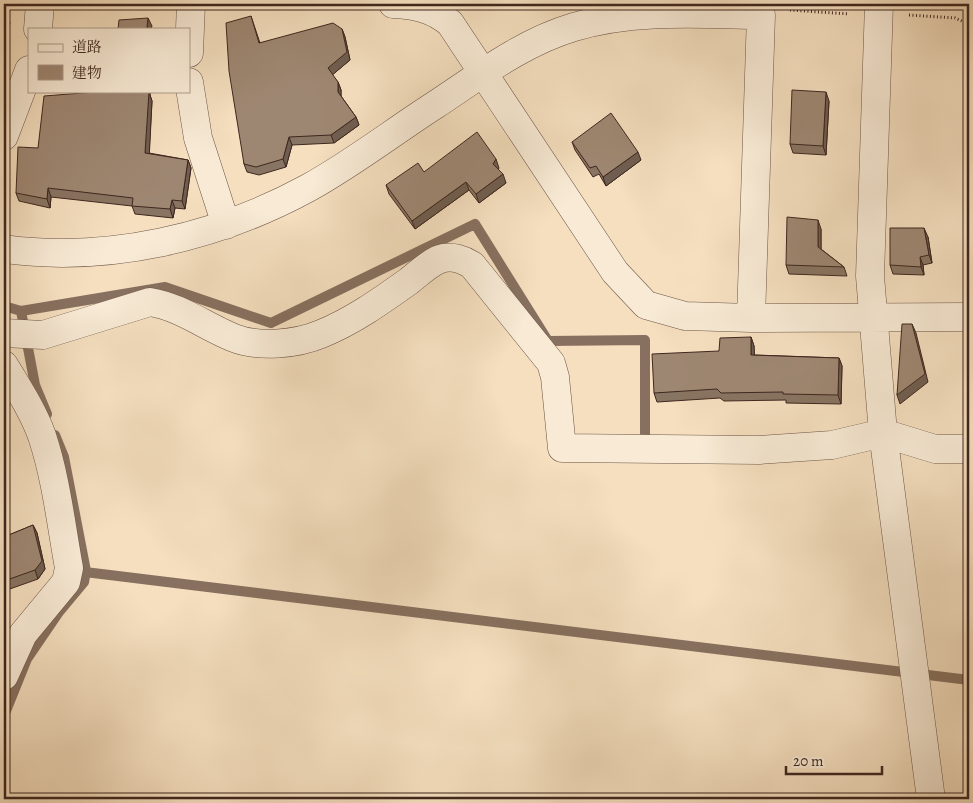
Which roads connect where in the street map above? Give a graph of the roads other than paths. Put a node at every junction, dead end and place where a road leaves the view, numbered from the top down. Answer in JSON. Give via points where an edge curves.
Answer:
{"nodes":[{"id":1,"x":40,"y":4,"type":"edge"},
{"id":2,"x":191,"y":4,"type":"edge"},
{"id":3,"x":394,"y":4,"type":"edge"},
{"id":4,"x":872,"y":11,"type":"edge"},
{"id":5,"x":38,"y":28,"type":"edge"},
{"id":6,"x":190,"y":28,"type":"edge"},
{"id":7,"x":28,"y":73,"type":"edge"},
{"id":8,"x":483,"y":73,"type":"junction"},
{"id":9,"x":190,"y":88,"type":"edge"},
{"id":10,"x":4,"y":136,"type":"edge"},
{"id":11,"x":226,"y":225,"type":"junction"},
{"id":12,"x":4,"y":248,"type":"edge"},
{"id":13,"x":969,"y":317,"type":"edge"},
{"id":14,"x":751,"y":318,"type":"junction"},
{"id":15,"x":872,"y":318,"type":"junction"},
{"id":16,"x":6,"y":333,"type":"edge"},
{"id":17,"x":4,"y":365,"type":"edge"},
{"id":18,"x":883,"y":433,"type":"junction"},
{"id":19,"x":969,"y":449,"type":"edge"},
{"id":20,"x":4,"y":676,"type":"edge"},
{"id":21,"x":931,"y":799,"type":"edge"}],
"edges":[{"from":1,"to":5,"type":"street"},
{"from":2,"to":6,"type":"street"},
{"from":3,"to":8,"type":"street","via":[[412,5],[438,14],[450,23]]},
{"from":4,"to":15,"type":"street"},
{"from":7,"to":10,"type":"street"},
{"from":8,"to":11,"type":"street","via":[[309,187]]},
{"from":8,"to":14,"type":"street","via":[[615,272],[646,305],[685,316]]},
{"from":8,"to":14,"type":"street","via":[[517,52],[573,27],[620,17],[761,15]]},
{"from":9,"to":11,"type":"street","via":[[198,138]]},
{"from":11,"to":12,"type":"street","via":[[136,247],[71,254]]},
{"from":13,"to":15,"type":"street"},
{"from":14,"to":15,"type":"street"},
{"from":15,"to":18,"type":"street"},
{"from":16,"to":18,"type":"street","via":[[43,335],[150,302],[167,305],[236,339],[262,343],[292,341],[319,335],[344,324],[440,258],[462,259],[472,265],[551,363],[562,448],[759,450],[832,445]]},
{"from":17,"to":20,"type":"street","via":[[42,436],[69,568],[66,582],[23,634]]},
{"from":18,"to":19,"type":"street","via":[[935,449]]},
{"from":18,"to":21,"type":"street"}]}
